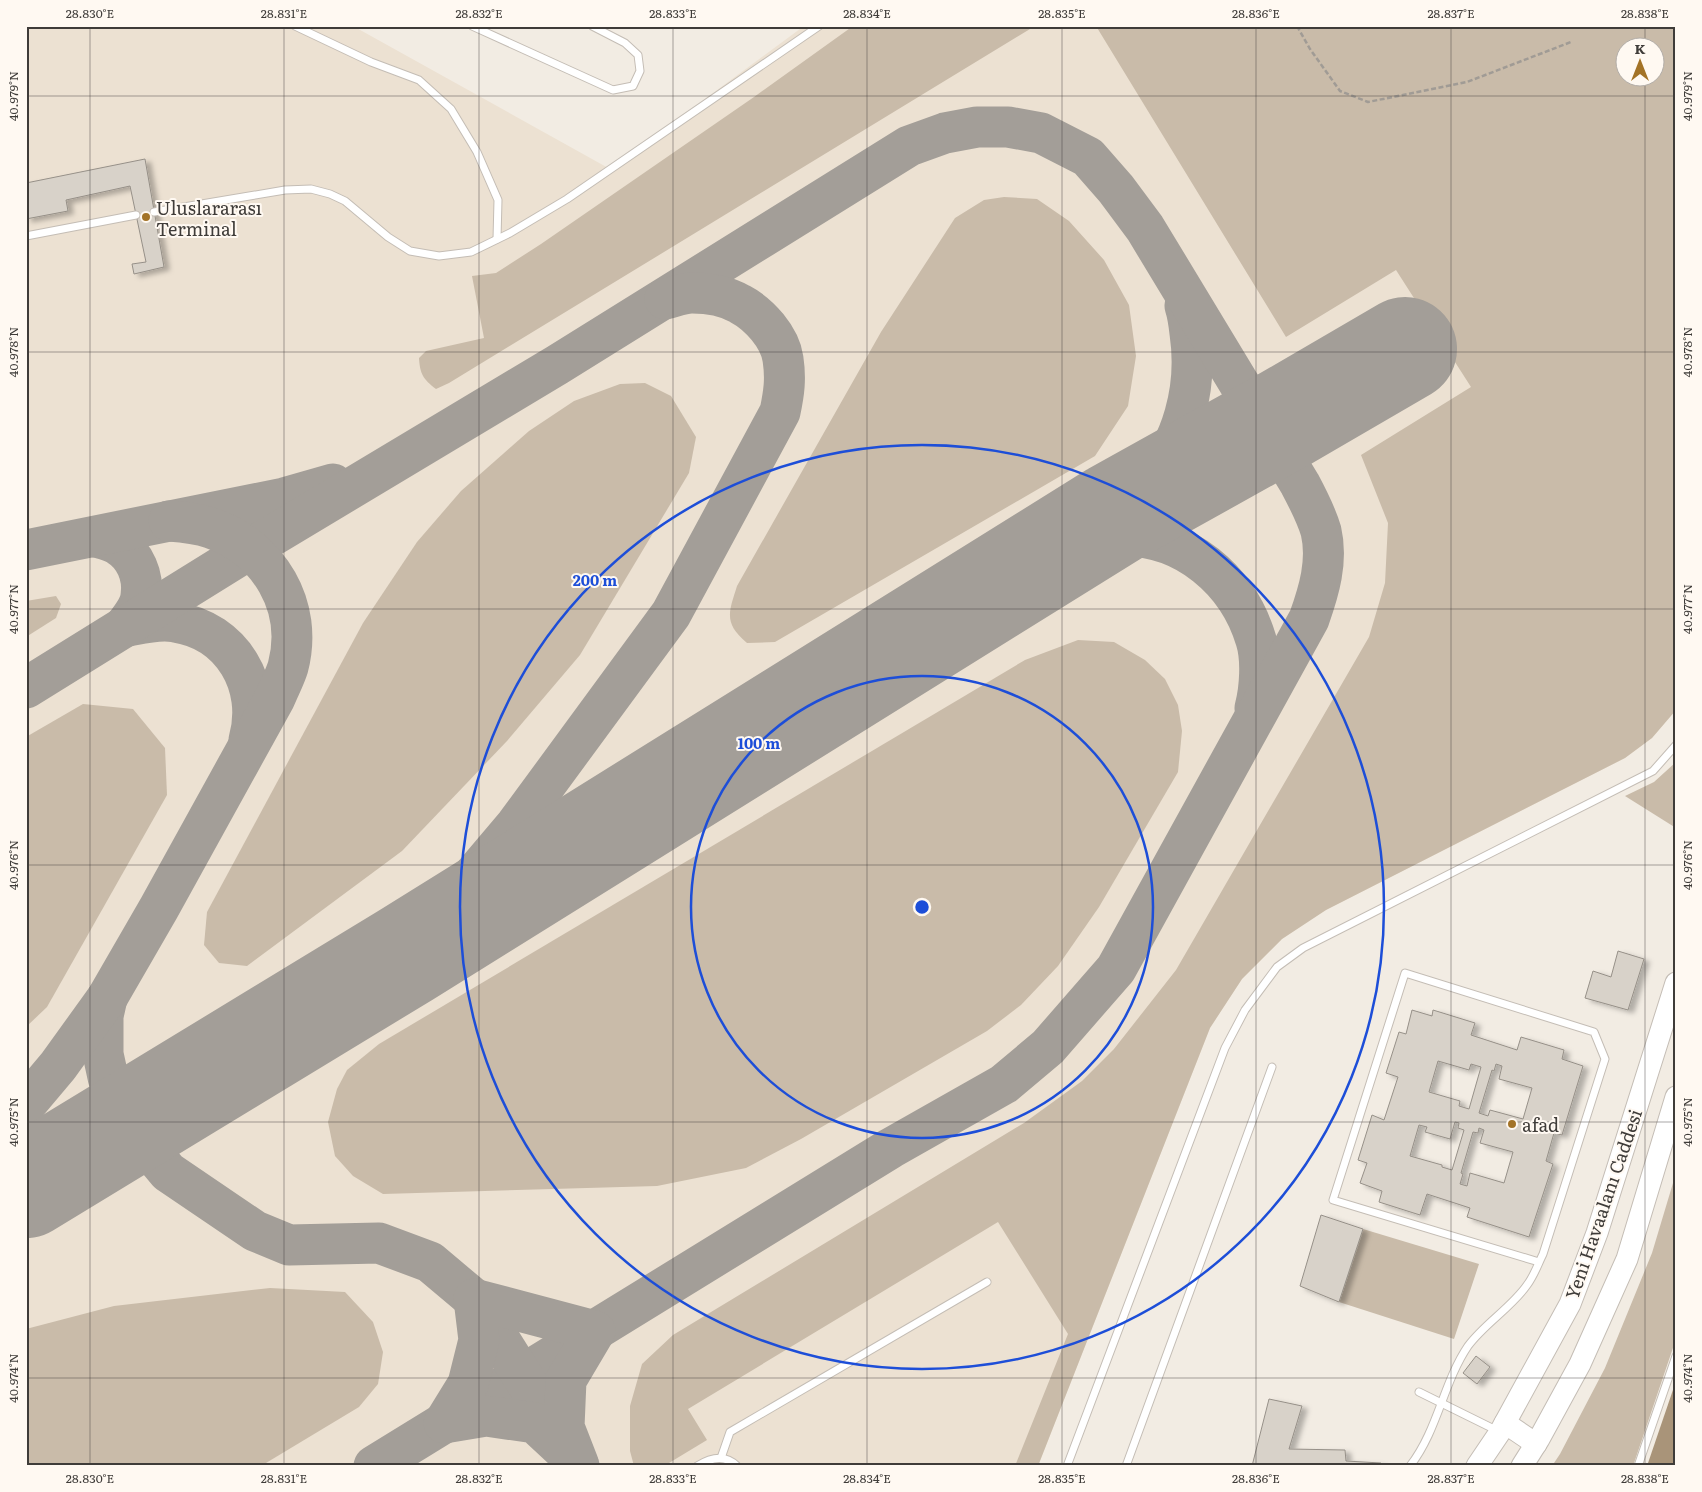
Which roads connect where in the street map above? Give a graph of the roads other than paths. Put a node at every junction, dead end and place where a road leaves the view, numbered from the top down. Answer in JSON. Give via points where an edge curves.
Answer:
{"nodes":[{"id":1,"x":295,"y":26,"type":"edge"},
{"id":2,"x":472,"y":26,"type":"edge"},
{"id":3,"x":592,"y":26,"type":"edge"},
{"id":4,"x":819,"y":26,"type":"edge"},
{"id":5,"x":154,"y":212,"type":"dead end"},
{"id":6,"x":136,"y":215,"type":"dead end"},
{"id":7,"x":26,"y":236,"type":"edge"},
{"id":8,"x":498,"y":239,"type":"junction"},
{"id":9,"x":1676,"y":745,"type":"edge"},
{"id":10,"x":1676,"y":983,"type":"edge"},
{"id":11,"x":1272,"y":1067,"type":"dead end"},
{"id":12,"x":1676,"y":1097,"type":"edge"},
{"id":13,"x":1539,"y":1262,"type":"junction"},
{"id":14,"x":987,"y":1282,"type":"dead end"},
{"id":15,"x":1676,"y":1356,"type":"edge"},
{"id":16,"x":1419,"y":1392,"type":"dead end"},
{"id":17,"x":1442,"y":1403,"type":"junction"},
{"id":18,"x":1503,"y":1428,"type":"junction"},
{"id":19,"x":1536,"y":1444,"type":"junction"},
{"id":20,"x":721,"y":1458,"type":"junction"},
{"id":21,"x":697,"y":1466,"type":"edge"},
{"id":22,"x":737,"y":1466,"type":"edge"},
{"id":23,"x":1066,"y":1466,"type":"edge"},
{"id":24,"x":1126,"y":1466,"type":"edge"},
{"id":25,"x":1410,"y":1466,"type":"edge"},
{"id":26,"x":1477,"y":1466,"type":"edge"},
{"id":27,"x":1522,"y":1466,"type":"edge"},
{"id":28,"x":1638,"y":1466,"type":"edge"}],
"edges":[{"from":1,"to":8,"type":"lane","via":[[371,62],[419,80],[451,110],[478,152],[498,200]]},
{"from":2,"to":3,"type":"lane","via":[[613,90],[633,86],[640,71],[638,55],[625,43]]},
{"from":4,"to":8,"type":"lane","via":[[568,199]]},
{"from":5,"to":8,"type":"lane","via":[[285,190],[312,190],[345,200],[388,237],[410,250],[439,256],[471,252]]},
{"from":6,"to":7,"type":"lane"},
{"from":9,"to":23,"type":"lane","via":[[1653,771],[1303,948],[1277,967],[1245,1010],[1225,1048]]},
{"from":10,"to":18,"type":"main road","name":"Yeni Havaalanı Caddesi","via":[[1597,1233],[1570,1304]]},
{"from":11,"to":24,"type":"lane"},
{"from":12,"to":19,"type":"main road","name":"Yeni Havaalanı Caddesi","via":[[1627,1258],[1580,1364]]},
{"from":13,"to":13,"type":"lane","via":[[1606,1059],[1594,1032],[1405,973],[1333,1200]]},
{"from":13,"to":17,"type":"lane","via":[[1527,1286],[1469,1344],[1452,1372]]},
{"from":14,"to":20,"type":"lane","via":[[730,1432]]},
{"from":15,"to":28,"type":"lane"},
{"from":16,"to":17,"type":"lane"},
{"from":17,"to":18,"type":"lane"},
{"from":17,"to":25,"type":"lane","via":[[1419,1454]]},
{"from":18,"to":19,"type":"main road"},
{"from":18,"to":26,"type":"main road","name":"Yeni Havaalanı Caddesi"},
{"from":19,"to":27,"type":"main road","name":"Yeni Havaalanı Caddesi"},
{"from":20,"to":21,"type":"lane","via":[[708,1459]]},
{"from":20,"to":22,"type":"lane"}]}
